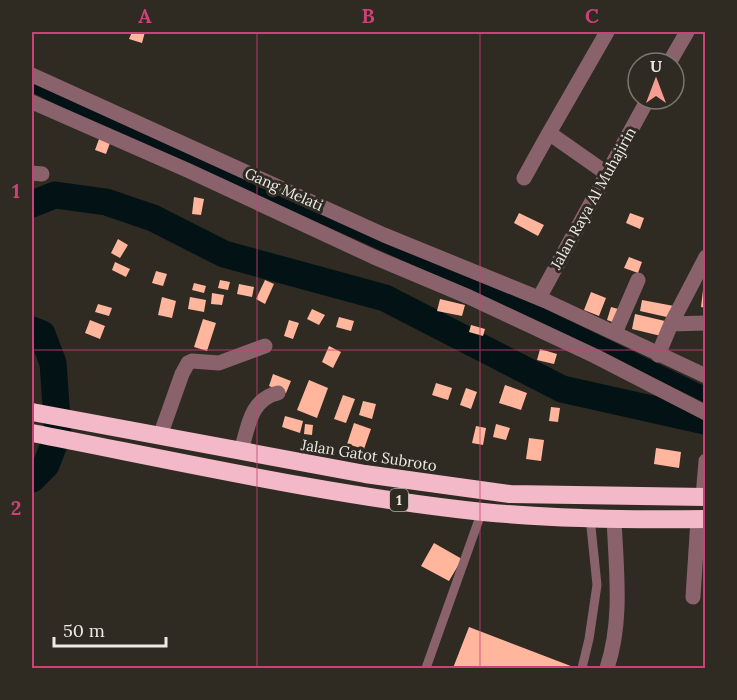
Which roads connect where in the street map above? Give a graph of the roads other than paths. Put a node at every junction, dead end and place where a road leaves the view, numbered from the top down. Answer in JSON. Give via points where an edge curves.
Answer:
{"nodes":[{"id":1,"x":607,"y":32,"type":"edge"},
{"id":2,"x":687,"y":32,"type":"edge"},
{"id":3,"x":676,"y":51,"type":"edge"},
{"id":4,"x":32,"y":75,"type":"edge"},
{"id":5,"x":32,"y":102,"type":"edge"},
{"id":6,"x":641,"y":111,"type":"edge"},
{"id":7,"x":113,"y":124,"type":"junction"},
{"id":8,"x":549,"y":133,"type":"junction"},
{"id":9,"x":191,"y":160,"type":"junction"},
{"id":10,"x":606,"y":173,"type":"junction"},
{"id":11,"x":524,"y":178,"type":"dead end"},
{"id":12,"x":705,"y":257,"type":"edge"},
{"id":13,"x":479,"y":276,"type":"junction"},
{"id":14,"x":638,"y":280,"type":"dead end"},
{"id":15,"x":470,"y":296,"type":"junction"},
{"id":16,"x":539,"y":298,"type":"junction"},
{"id":17,"x":705,"y":322,"type":"edge"},
{"id":18,"x":671,"y":324,"type":"junction"},
{"id":19,"x":615,"y":333,"type":"junction"},
{"id":20,"x":265,"y":346,"type":"dead end"},
{"id":21,"x":658,"y":355,"type":"junction"},
{"id":22,"x":705,"y":376,"type":"edge"},
{"id":23,"x":278,"y":393,"type":"dead end"},
{"id":24,"x":32,"y":412,"type":"edge"},
{"id":25,"x":705,"y":413,"type":"edge"},
{"id":26,"x":32,"y":433,"type":"edge"},
{"id":27,"x":160,"y":436,"type":"junction"},
{"id":28,"x":241,"y":452,"type":"junction"},
{"id":29,"x":705,"y":461,"type":"edge"},
{"id":30,"x":704,"y":496,"type":"edge"},
{"id":31,"x":482,"y":512,"type":"junction"},
{"id":32,"x":590,"y":517,"type":"junction"},
{"id":33,"x":614,"y":518,"type":"junction"},
{"id":34,"x":702,"y":519,"type":"edge"},
{"id":35,"x":693,"y":597,"type":"dead end"},
{"id":36,"x":426,"y":669,"type":"edge"},
{"id":37,"x":582,"y":669,"type":"edge"},
{"id":38,"x":607,"y":669,"type":"edge"}],
"edges":[{"from":1,"to":8,"type":"street"},
{"from":2,"to":3,"type":"street"},
{"from":4,"to":7,"type":"street","name":"Gang Melati"},
{"from":5,"to":7,"type":"street"},
{"from":6,"to":10,"type":"street","name":"Jalan Raya Al Muhajirin"},
{"from":7,"to":9,"type":"street"},
{"from":7,"to":9,"type":"street","name":"Gang Melati"},
{"from":8,"to":10,"type":"street"},
{"from":8,"to":11,"type":"street"},
{"from":9,"to":13,"type":"street","name":"Gang Melati"},
{"from":9,"to":15,"type":"street","via":[[374,257]]},
{"from":10,"to":16,"type":"street","name":"Jalan Raya Al Muhajirin"},
{"from":12,"to":18,"type":"street"},
{"from":13,"to":15,"type":"street"},
{"from":13,"to":16,"type":"street","name":"Gang Melati"},
{"from":14,"to":19,"type":"street"},
{"from":15,"to":25,"type":"street"},
{"from":16,"to":19,"type":"street","name":"Gang Melati"},
{"from":17,"to":18,"type":"street"},
{"from":18,"to":21,"type":"street"},
{"from":19,"to":21,"type":"street","name":"Gang Melati"},
{"from":20,"to":27,"type":"street","via":[[219,363],[188,363]]},
{"from":21,"to":22,"type":"street","name":"Gang Melati"},
{"from":23,"to":28,"type":"street","via":[[260,401],[255,408]]},
{"from":24,"to":27,"type":"highway","name":"Jalan Gatot Subroto","number":"1"},
{"from":26,"to":31,"type":"highway","number":"1","via":[[344,493]]},
{"from":27,"to":28,"type":"highway","name":"Jalan Gatot Subroto","number":"1"},
{"from":28,"to":30,"type":"highway","name":"Jalan Gatot Subroto","number":"1","via":[[510,494]]},
{"from":29,"to":30,"type":"street"},
{"from":31,"to":32,"type":"highway","number":"1"},
{"from":31,"to":36,"type":"lane"},
{"from":32,"to":33,"type":"highway","number":"1"},
{"from":32,"to":37,"type":"lane","via":[[597,585]]},
{"from":33,"to":34,"type":"highway","number":"1"},
{"from":33,"to":38,"type":"street","via":[[618,608]]},
{"from":34,"to":35,"type":"street"}]}
